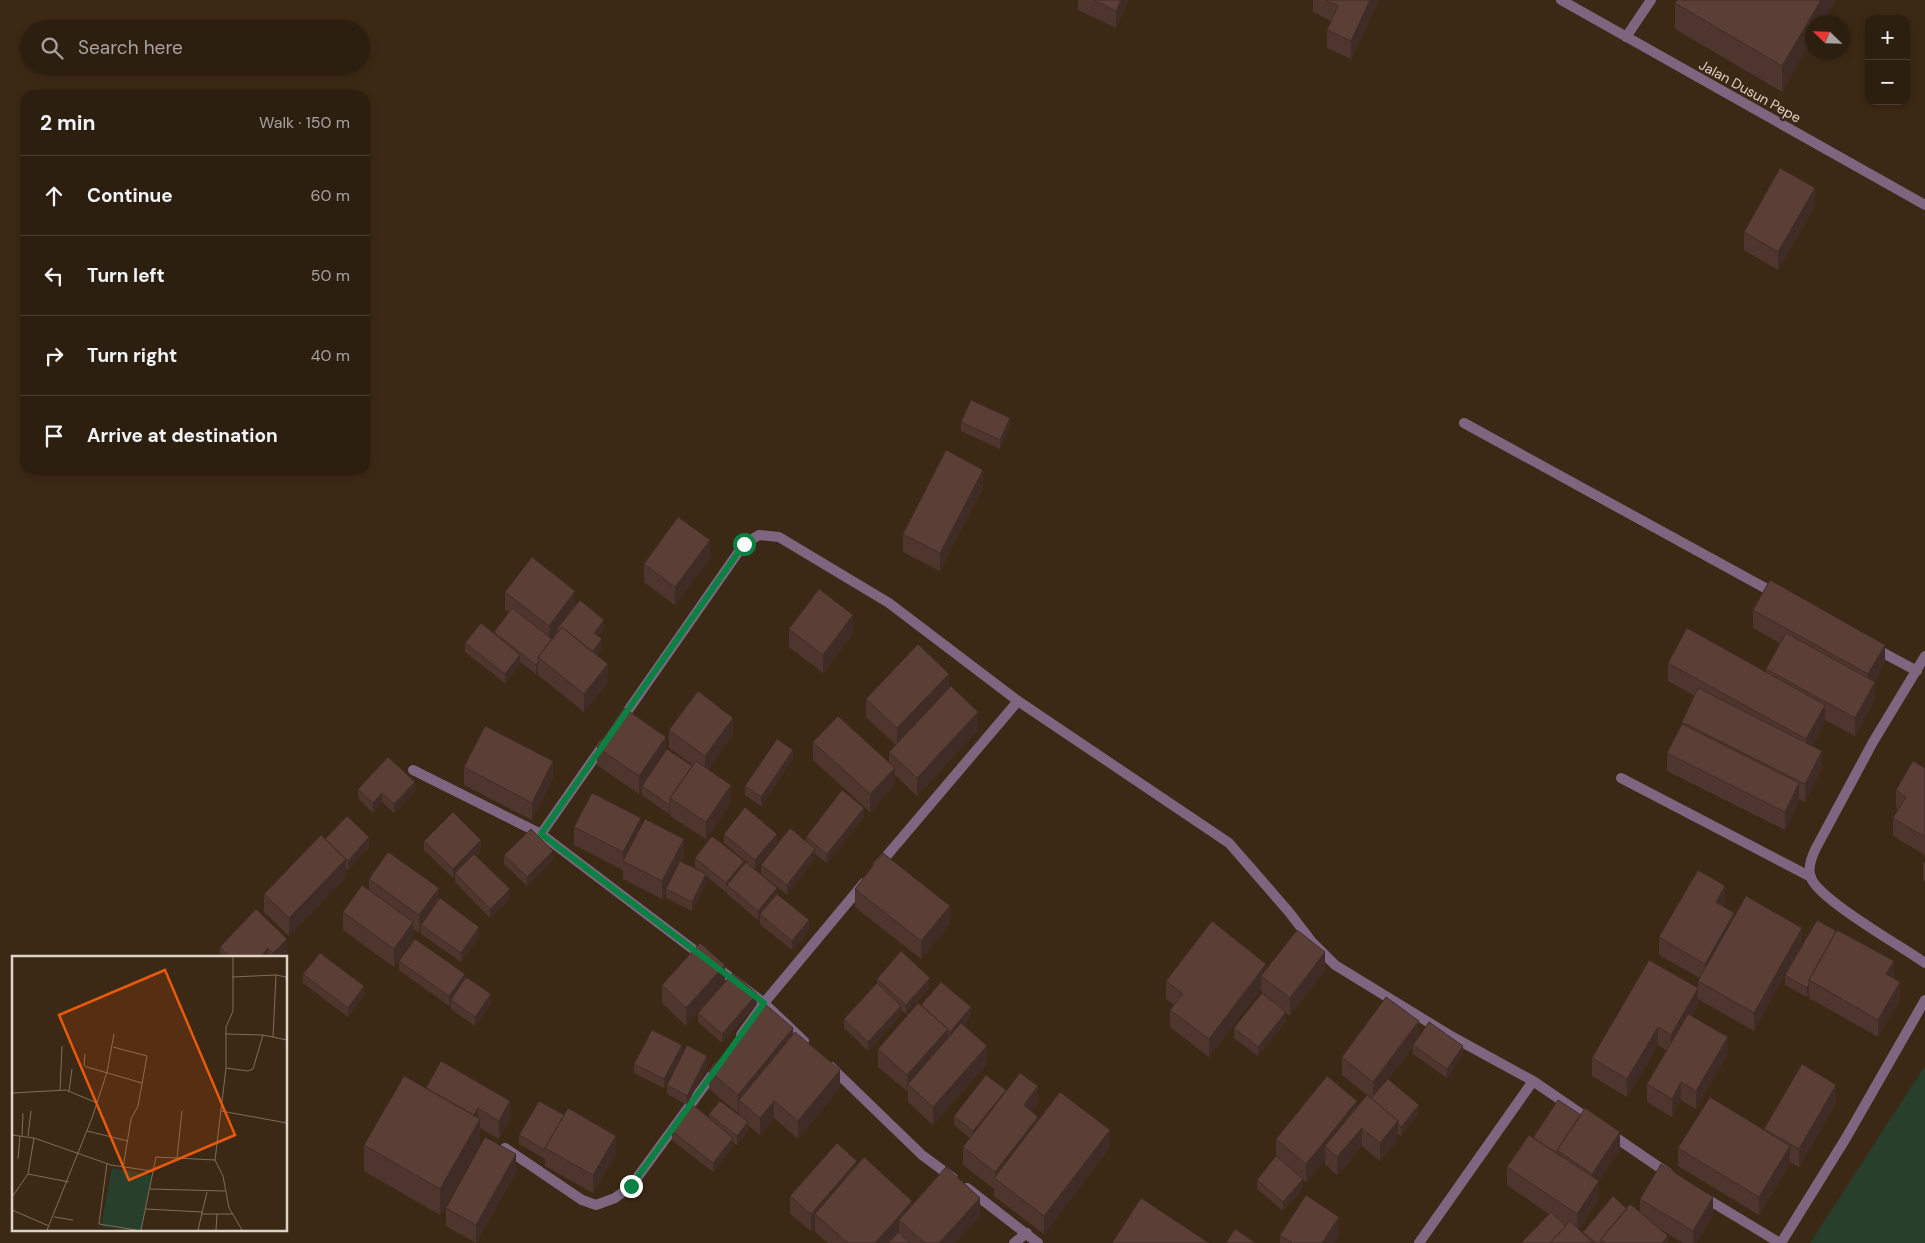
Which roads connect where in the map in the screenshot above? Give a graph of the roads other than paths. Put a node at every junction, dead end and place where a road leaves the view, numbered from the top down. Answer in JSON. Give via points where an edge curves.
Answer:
{"nodes":[{"id":1,"x":1561,"y":0,"type":"edge"},
{"id":2,"x":1651,"y":0,"type":"edge"},
{"id":3,"x":1626,"y":38,"type":"junction"},
{"id":4,"x":1925,"y":206,"type":"edge"},
{"id":5,"x":1464,"y":424,"type":"dead end"},
{"id":6,"x":1786,"y":600,"type":"edge"},
{"id":7,"x":1865,"y":642,"type":"edge"},
{"id":8,"x":1925,"y":656,"type":"edge"},
{"id":9,"x":1917,"y":671,"type":"junction"},
{"id":10,"x":1018,"y":700,"type":"junction"},
{"id":11,"x":412,"y":770,"type":"dead end"},
{"id":12,"x":1621,"y":778,"type":"dead end"},
{"id":13,"x":541,"y":834,"type":"junction"},
{"id":14,"x":1811,"y":878,"type":"junction"},
{"id":15,"x":1925,"y":963,"type":"edge"},
{"id":16,"x":1925,"y":1000,"type":"edge"},
{"id":17,"x":764,"y":1003,"type":"junction"},
{"id":18,"x":735,"y":1043,"type":"edge"},
{"id":19,"x":724,"y":1059,"type":"edge"},
{"id":20,"x":1533,"y":1081,"type":"junction"},
{"id":21,"x":499,"y":1144,"type":"edge"},
{"id":22,"x":1027,"y":1233,"type":"junction"},
{"id":23,"x":1014,"y":1243,"type":"edge"},
{"id":24,"x":1038,"y":1243,"type":"edge"},
{"id":25,"x":1419,"y":1243,"type":"edge"},
{"id":26,"x":1781,"y":1243,"type":"edge"}],
"edges":[{"from":1,"to":3,"type":"street","name":"Jalan Dusun Pepe"},
{"from":2,"to":3,"type":"street"},
{"from":3,"to":4,"type":"street","name":"Jalan Dusun Pepe"},
{"from":5,"to":6,"type":"street"},
{"from":7,"to":9,"type":"street"},
{"from":8,"to":9,"type":"street"},
{"from":9,"to":14,"type":"street","via":[[1873,742],[1816,848],[1810,863]]},
{"from":10,"to":13,"type":"street","via":[[890,603],[779,537],[760,535],[744,544]]},
{"from":10,"to":17,"type":"street"},
{"from":10,"to":20,"type":"street","via":[[1229,843],[1335,965],[1435,1027]]},
{"from":11,"to":13,"type":"street"},
{"from":12,"to":14,"type":"street"},
{"from":13,"to":17,"type":"street"},
{"from":14,"to":15,"type":"street","via":[[1831,902]]},
{"from":16,"to":26,"type":"street"},
{"from":17,"to":18,"type":"street"},
{"from":17,"to":22,"type":"street","via":[[922,1154]]},
{"from":19,"to":21,"type":"street","via":[[631,1186],[615,1198],[596,1205],[582,1200]]},
{"from":20,"to":25,"type":"street"},
{"from":20,"to":26,"type":"street","via":[[1686,1185]]},
{"from":22,"to":23,"type":"street"},
{"from":22,"to":24,"type":"street"}]}
